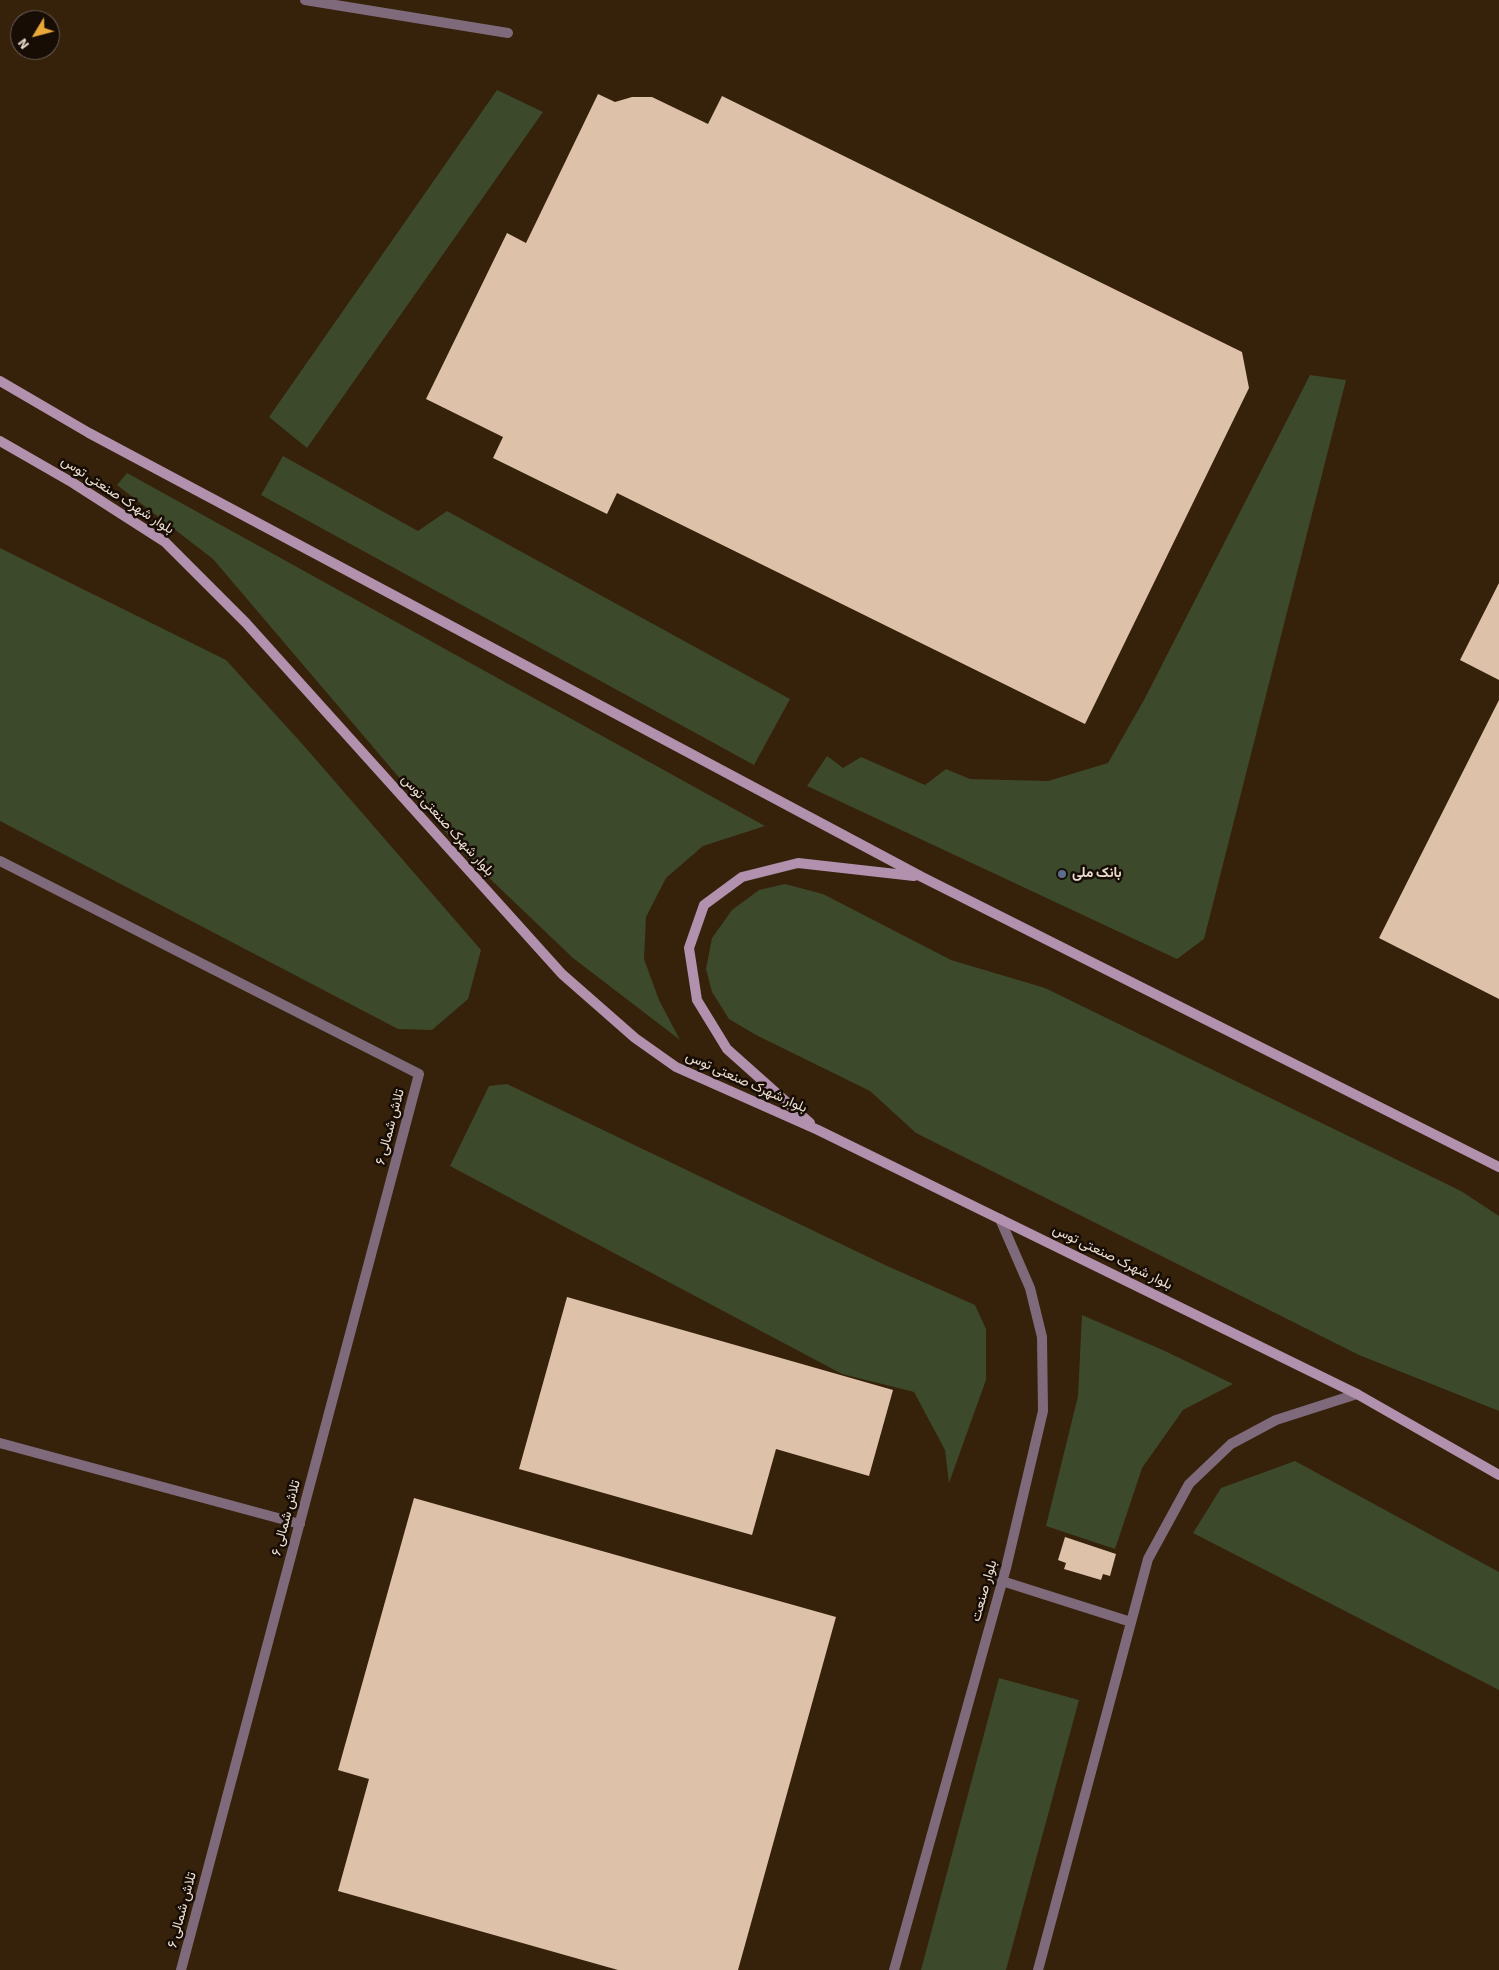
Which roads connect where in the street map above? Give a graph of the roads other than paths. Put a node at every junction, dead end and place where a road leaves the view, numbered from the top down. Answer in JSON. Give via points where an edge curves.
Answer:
{"nodes":[{"id":1,"x":305,"y":0,"type":"edge"},
{"id":2,"x":508,"y":33,"type":"dead end"},
{"id":3,"x":0,"y":381,"type":"edge"},
{"id":4,"x":0,"y":441,"type":"edge"},
{"id":5,"x":0,"y":861,"type":"edge"},
{"id":6,"x":922,"y":877,"type":"junction"},
{"id":7,"x":818,"y":1130,"type":"junction"},
{"id":8,"x":1499,"y":1167,"type":"edge"},
{"id":9,"x":1000,"y":1219,"type":"junction"},
{"id":10,"x":1357,"y":1394,"type":"junction"},
{"id":11,"x":0,"y":1443,"type":"edge"},
{"id":12,"x":1499,"y":1475,"type":"edge"},
{"id":13,"x":300,"y":1524,"type":"junction"},
{"id":14,"x":1002,"y":1581,"type":"junction"},
{"id":15,"x":1131,"y":1622,"type":"junction"},
{"id":16,"x":181,"y":1970,"type":"edge"},
{"id":17,"x":894,"y":1970,"type":"edge"},
{"id":18,"x":1038,"y":1970,"type":"edge"}],
"edges":[{"from":1,"to":2,"type":"street"},
{"from":3,"to":6,"type":"main road","via":[[89,433]]},
{"from":4,"to":7,"type":"main road","name":"بلوار شهرک صنعتی توس","via":[[165,542],[246,623],[562,974],[635,1038],[676,1067]]},
{"from":5,"to":13,"type":"street","name":"تلاش شمالی ۶","via":[[419,1074]]},
{"from":6,"to":7,"type":"main road","via":[[798,863],[742,877],[704,906],[689,948],[697,1000],[727,1050]]},
{"from":6,"to":8,"type":"main road"},
{"from":7,"to":9,"type":"main road","name":"بلوار شهرک صنعتی توس"},
{"from":9,"to":10,"type":"main road","name":"بلوار شهرک صنعتی توس"},
{"from":9,"to":14,"type":"street","name":"بلوار صنعت","via":[[1030,1288],[1042,1337],[1043,1411]]},
{"from":10,"to":12,"type":"main road","name":"بلوار شهرک صنعتی توس"},
{"from":10,"to":15,"type":"street","via":[[1276,1420],[1231,1444],[1189,1484],[1148,1559]]},
{"from":11,"to":13,"type":"street"},
{"from":13,"to":16,"type":"street","name":"تلاش شمالی ۶"},
{"from":14,"to":15,"type":"street"},
{"from":14,"to":17,"type":"street","name":"بلوار صنعت"},
{"from":15,"to":18,"type":"street"}]}
